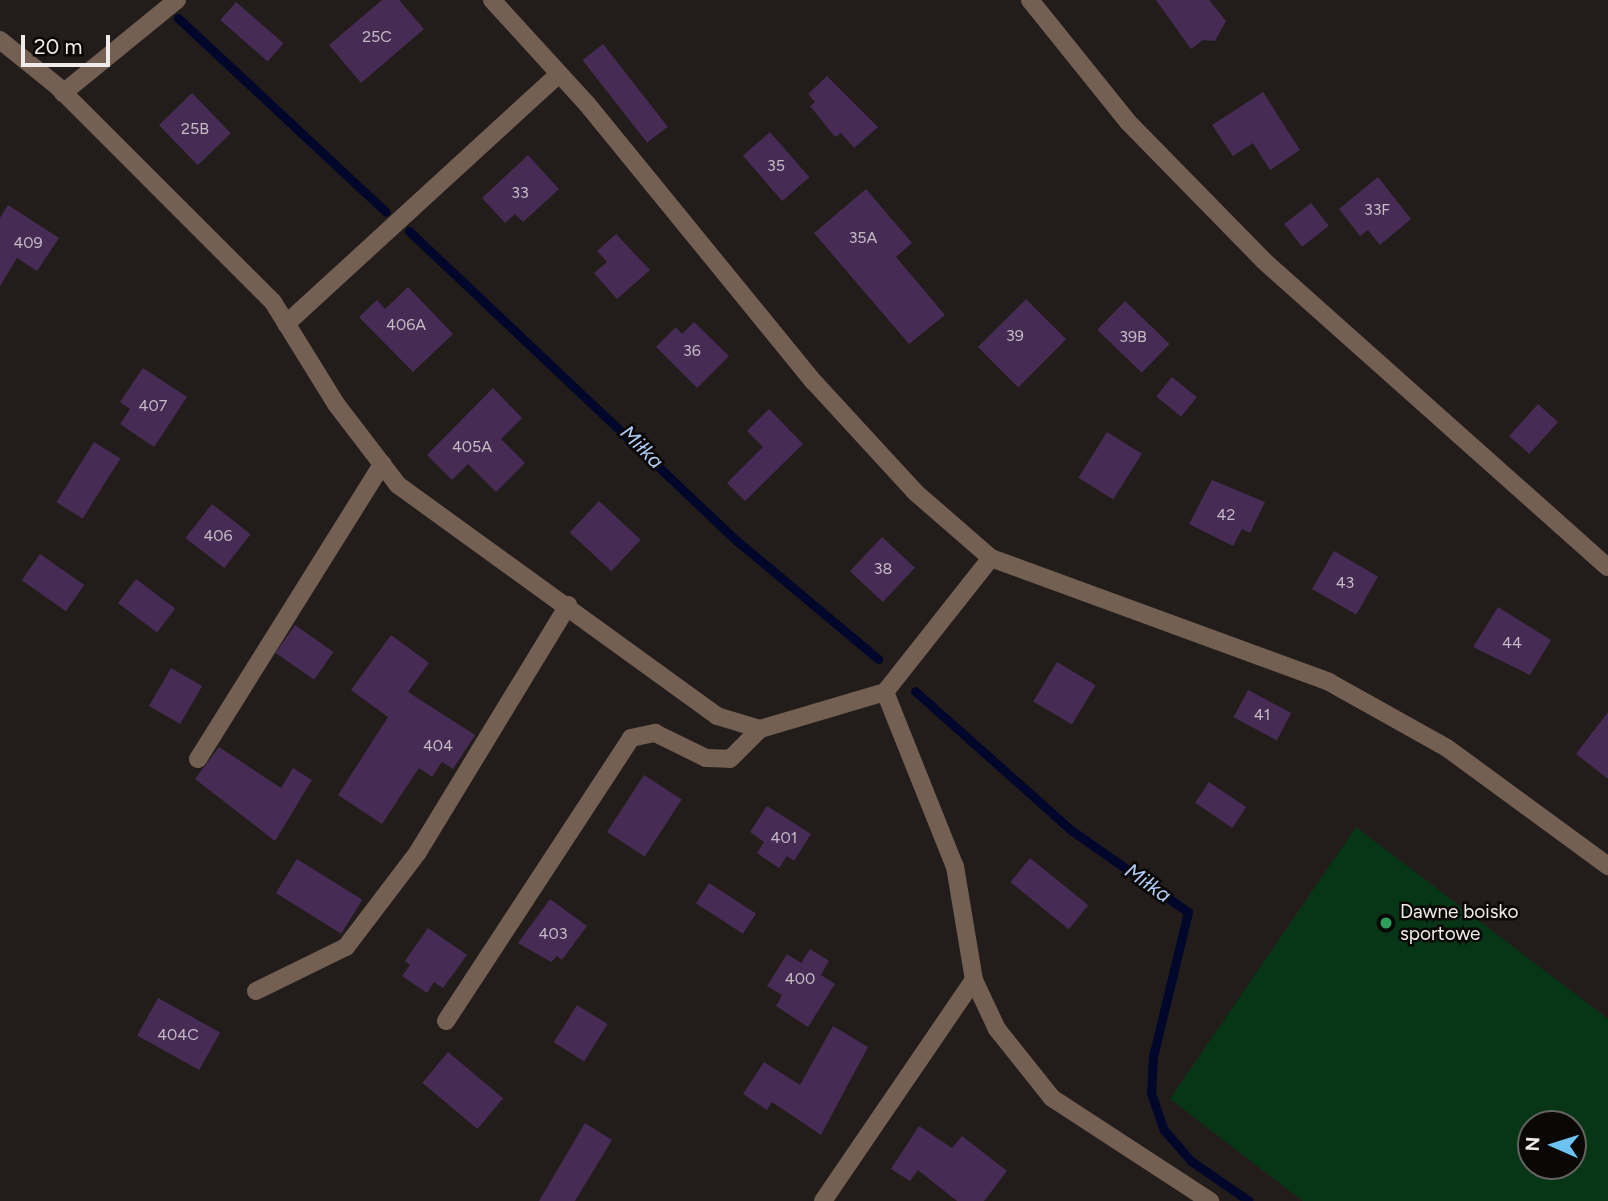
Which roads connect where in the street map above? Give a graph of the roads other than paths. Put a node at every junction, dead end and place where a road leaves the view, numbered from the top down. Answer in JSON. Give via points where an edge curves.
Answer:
{"nodes":[{"id":1,"x":177,"y":0,"type":"edge"},
{"id":2,"x":492,"y":0,"type":"edge"},
{"id":3,"x":1030,"y":0,"type":"edge"},
{"id":4,"x":0,"y":40,"type":"edge"},
{"id":5,"x":559,"y":74,"type":"junction"},
{"id":6,"x":63,"y":93,"type":"junction"},
{"id":7,"x":286,"y":324,"type":"junction"},
{"id":8,"x":382,"y":464,"type":"junction"},
{"id":9,"x":991,"y":558,"type":"junction"},
{"id":10,"x":1608,"y":567,"type":"edge"},
{"id":11,"x":568,"y":605,"type":"junction"},
{"id":12,"x":885,"y":692,"type":"junction"},
{"id":13,"x":760,"y":729,"type":"junction"},
{"id":14,"x":198,"y":759,"type":"dead end"},
{"id":15,"x":1608,"y":866,"type":"edge"},
{"id":16,"x":974,"y":980,"type":"junction"},
{"id":17,"x":256,"y":991,"type":"dead end"},
{"id":18,"x":446,"y":1021,"type":"dead end"},
{"id":19,"x":823,"y":1201,"type":"edge"},
{"id":20,"x":1210,"y":1201,"type":"edge"}],
"edges":[{"from":1,"to":6,"type":"street"},
{"from":2,"to":5,"type":"street"},
{"from":3,"to":10,"type":"street","via":[[1128,122],[1264,261]]},
{"from":4,"to":6,"type":"street"},
{"from":5,"to":7,"type":"street"},
{"from":5,"to":9,"type":"street","via":[[814,382],[915,492]]},
{"from":6,"to":7,"type":"street","via":[[273,302]]},
{"from":7,"to":8,"type":"street"},
{"from":8,"to":11,"type":"street","via":[[398,485]]},
{"from":8,"to":14,"type":"street"},
{"from":9,"to":12,"type":"street"},
{"from":9,"to":15,"type":"street","via":[[1329,681],[1447,748]]},
{"from":11,"to":13,"type":"street","via":[[717,716]]},
{"from":11,"to":17,"type":"street","via":[[418,852],[346,947]]},
{"from":12,"to":13,"type":"street"},
{"from":12,"to":16,"type":"street","via":[[955,867]]},
{"from":13,"to":18,"type":"street","via":[[730,759],[706,758],[655,733],[631,738]]},
{"from":16,"to":19,"type":"street"},
{"from":16,"to":20,"type":"street","via":[[997,1029],[1052,1098]]}]}
